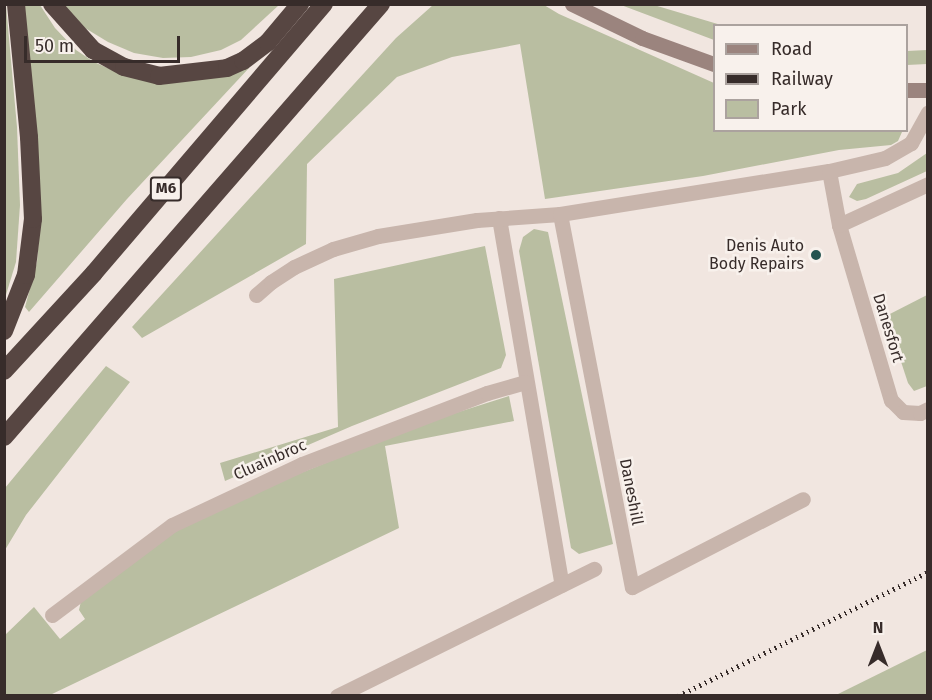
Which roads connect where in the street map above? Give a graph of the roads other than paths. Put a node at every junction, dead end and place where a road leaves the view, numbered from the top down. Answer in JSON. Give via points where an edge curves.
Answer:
{"nodes":[{"id":1,"x":16,"y":4,"type":"edge"},
{"id":2,"x":52,"y":4,"type":"edge"},
{"id":3,"x":300,"y":4,"type":"edge"},
{"id":4,"x":324,"y":4,"type":"edge"},
{"id":5,"x":381,"y":4,"type":"edge"},
{"id":6,"x":572,"y":4,"type":"edge"},
{"id":7,"x":713,"y":64,"type":"edge"},
{"id":8,"x":908,"y":90,"type":"edge"},
{"id":9,"x":927,"y":90,"type":"edge"},
{"id":10,"x":927,"y":112,"type":"edge"},
{"id":11,"x":829,"y":171,"type":"junction"},
{"id":12,"x":927,"y":184,"type":"edge"},
{"id":13,"x":560,"y":214,"type":"junction"},
{"id":14,"x":499,"y":218,"type":"junction"},
{"id":15,"x":839,"y":225,"type":"junction"},
{"id":16,"x":256,"y":295,"type":"dead end"},
{"id":17,"x":4,"y":331,"type":"edge"},
{"id":18,"x":4,"y":370,"type":"edge"},
{"id":19,"x":525,"y":382,"type":"junction"},
{"id":20,"x":927,"y":409,"type":"edge"},
{"id":21,"x":4,"y":436,"type":"edge"},
{"id":22,"x":803,"y":499,"type":"dead end"},
{"id":23,"x":594,"y":569,"type":"dead end"},
{"id":24,"x":562,"y":585,"type":"junction"},
{"id":25,"x":52,"y":615,"type":"dead end"},
{"id":26,"x":337,"y":696,"type":"edge"}],
"edges":[{"from":1,"to":17,"type":"highway","via":[[33,219],[26,275]]},
{"from":2,"to":3,"type":"highway","via":[[93,50],[124,67],[159,76],[227,68],[243,61],[268,42]]},
{"from":4,"to":18,"type":"highway","number":"M6","via":[[94,273]]},
{"from":5,"to":21,"type":"highway","number":"M6"},
{"from":6,"to":7,"type":"main road","via":[[642,38]]},
{"from":8,"to":9,"type":"main road"},
{"from":10,"to":11,"type":"street","via":[[905,148],[885,158]]},
{"from":11,"to":13,"type":"street"},
{"from":11,"to":15,"type":"street","name":"Danesfort"},
{"from":12,"to":15,"type":"street"},
{"from":13,"to":14,"type":"street"},
{"from":13,"to":22,"type":"street","name":"Daneshill","via":[[632,587]]},
{"from":14,"to":16,"type":"street","via":[[418,228],[333,249],[294,267]]},
{"from":14,"to":19,"type":"street"},
{"from":15,"to":20,"type":"street","name":"Danesfort","via":[[891,400],[903,412],[920,413]]},
{"from":19,"to":24,"type":"street"},
{"from":19,"to":25,"type":"street","name":"Cluainbroc","via":[[302,464],[172,525]]},
{"from":23,"to":24,"type":"street"},
{"from":24,"to":26,"type":"street"}]}
